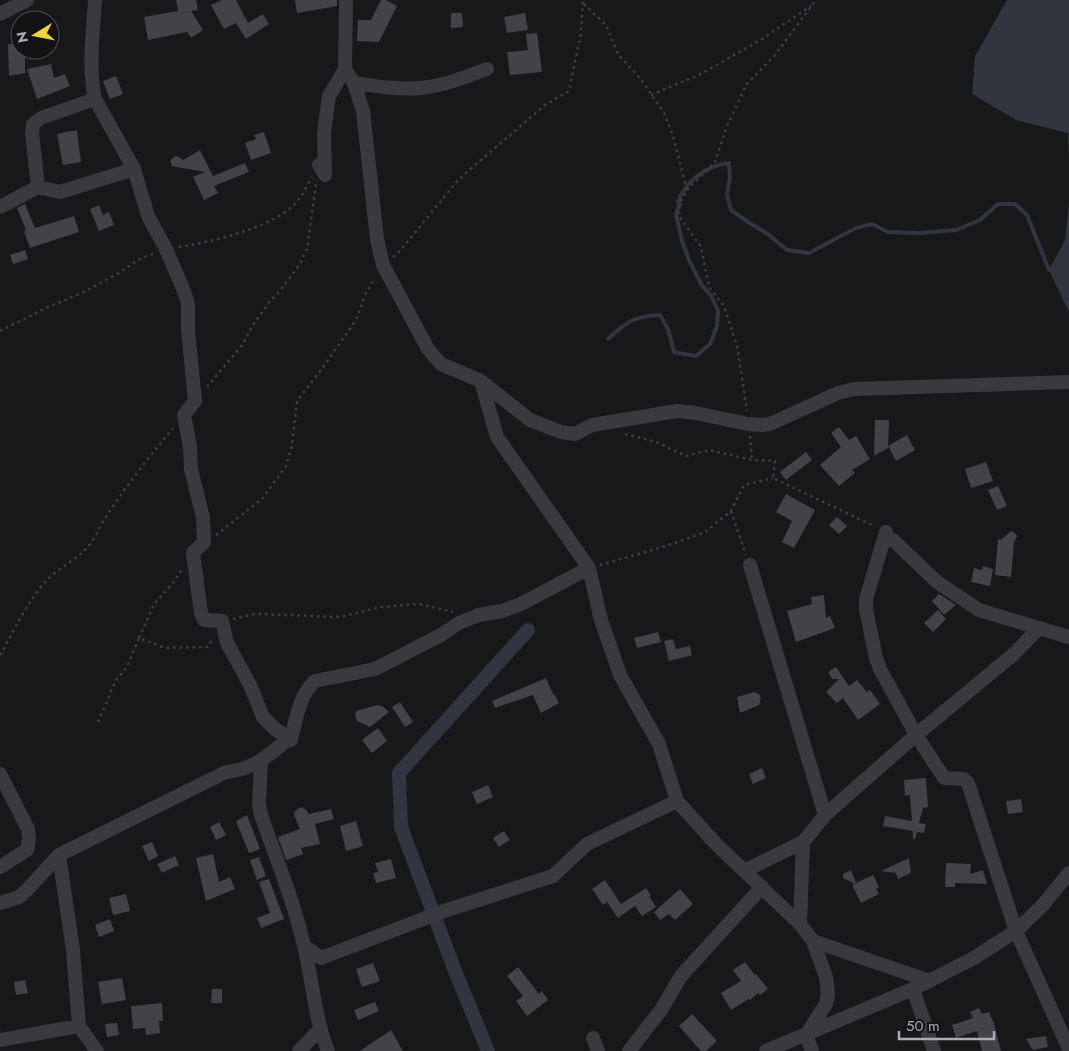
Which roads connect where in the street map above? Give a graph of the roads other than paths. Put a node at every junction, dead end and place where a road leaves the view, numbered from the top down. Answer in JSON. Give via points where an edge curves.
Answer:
{"nodes":[{"id":1,"x":28,"y":0,"type":"edge"},
{"id":2,"x":95,"y":0,"type":"edge"},
{"id":3,"x":346,"y":0,"type":"edge"},
{"id":4,"x":0,"y":14,"type":"edge"},
{"id":5,"x":346,"y":69,"type":"junction"},
{"id":6,"x":488,"y":69,"type":"dead end"},
{"id":7,"x":354,"y":82,"type":"junction"},
{"id":8,"x":95,"y":99,"type":"junction"},
{"id":9,"x":319,"y":165,"type":"dead end"},
{"id":10,"x":134,"y":168,"type":"junction"},
{"id":11,"x":38,"y":187,"type":"junction"},
{"id":12,"x":0,"y":206,"type":"edge"},
{"id":13,"x":481,"y":381,"type":"junction"},
{"id":14,"x":1069,"y":382,"type":"edge"},
{"id":15,"x":750,"y":565,"type":"road end"},
{"id":16,"x":589,"y":568,"type":"junction"},
{"id":17,"x":1038,"y":628,"type":"junction"},
{"id":18,"x":1069,"y":637,"type":"edge"},
{"id":19,"x":916,"y":736,"type":"junction"},
{"id":20,"x":290,"y":738,"type":"junction"},
{"id":21,"x":261,"y":761,"type":"junction"},
{"id":22,"x":0,"y":774,"type":"edge"},
{"id":23,"x":677,"y":801,"type":"junction"},
{"id":24,"x":825,"y":815,"type":"junction"},
{"id":25,"x":803,"y":842,"type":"junction"},
{"id":26,"x":59,"y":855,"type":"junction"},
{"id":27,"x":0,"y":867,"type":"edge"},
{"id":28,"x":744,"y":871,"type":"junction"},
{"id":29,"x":1069,"y":873,"type":"edge"},
{"id":30,"x":762,"y":886,"type":"junction"},
{"id":31,"x":0,"y":903,"type":"edge"},
{"id":32,"x":800,"y":924,"type":"junction"},
{"id":33,"x":1016,"y":931,"type":"junction"},
{"id":34,"x":813,"y":941,"type":"junction"},
{"id":35,"x":304,"y":946,"type":"junction"},
{"id":36,"x":930,"y":981,"type":"junction"},
{"id":37,"x":913,"y":989,"type":"junction"},
{"id":38,"x":80,"y":1026,"type":"junction"},
{"id":39,"x":320,"y":1030,"type":"junction"},
{"id":40,"x":806,"y":1035,"type":"junction"},
{"id":41,"x":0,"y":1040,"type":"edge"},
{"id":42,"x":1069,"y":1049,"type":"edge"},
{"id":43,"x":97,"y":1051,"type":"edge"},
{"id":44,"x":299,"y":1051,"type":"edge"},
{"id":45,"x":328,"y":1051,"type":"edge"},
{"id":46,"x":629,"y":1051,"type":"edge"},
{"id":47,"x":766,"y":1051,"type":"edge"},
{"id":48,"x":812,"y":1051,"type":"edge"},
{"id":49,"x":934,"y":1051,"type":"edge"}],
"edges":[{"from":1,"to":4,"type":"street"},
{"from":2,"to":8,"type":"street","via":[[92,64]]},
{"from":3,"to":5,"type":"street"},
{"from":5,"to":7,"type":"street"},
{"from":5,"to":9,"type":"street","via":[[329,96],[324,132],[325,175]]},
{"from":6,"to":7,"type":"street","via":[[421,88],[391,88]]},
{"from":7,"to":13,"type":"street","via":[[366,127],[376,239],[384,265],[428,349],[441,364]]},
{"from":8,"to":10,"type":"street"},
{"from":8,"to":11,"type":"street","via":[[41,118],[33,124]]},
{"from":10,"to":11,"type":"street","via":[[60,192]]},
{"from":10,"to":20,"type":"street","via":[[148,216],[166,249],[188,304],[195,401],[184,415],[204,530],[204,542],[193,553],[201,613],[204,620],[222,622],[227,643],[250,685],[262,717]]},
{"from":11,"to":12,"type":"street"},
{"from":13,"to":14,"type":"street","via":[[530,420],[575,434],[592,425],[677,411],[748,424],[770,424],[854,389]]},
{"from":13,"to":16,"type":"street","via":[[497,437]]},
{"from":15,"to":24,"type":"street"},
{"from":16,"to":20,"type":"street","via":[[521,604],[459,623],[370,671],[315,681],[304,694]]},
{"from":16,"to":23,"type":"street","via":[[601,620],[620,675],[659,744]]},
{"from":17,"to":18,"type":"street"},
{"from":17,"to":19,"type":"street","via":[[1014,654]]},
{"from":17,"to":19,"type":"street","via":[[974,607],[937,582],[893,540],[886,539],[886,532],[866,609],[880,669]]},
{"from":19,"to":24,"type":"street"},
{"from":19,"to":33,"type":"street","via":[[944,778],[963,779],[968,783]]},
{"from":20,"to":21,"type":"street"},
{"from":21,"to":26,"type":"street","via":[[226,772]]},
{"from":21,"to":35,"type":"street","via":[[260,815],[284,878]]},
{"from":22,"to":27,"type":"street","via":[[28,829],[29,839],[27,850]]},
{"from":23,"to":28,"type":"street"},
{"from":23,"to":35,"type":"street","via":[[587,844],[552,876],[444,911],[321,958]]},
{"from":24,"to":25,"type":"street"},
{"from":25,"to":28,"type":"street"},
{"from":25,"to":32,"type":"street"},
{"from":26,"to":31,"type":"street","via":[[19,897]]},
{"from":26,"to":38,"type":"street"},
{"from":28,"to":30,"type":"street"},
{"from":29,"to":33,"type":"street"},
{"from":30,"to":32,"type":"street"},
{"from":30,"to":46,"type":"street","via":[[681,976],[662,1010]]},
{"from":32,"to":34,"type":"street"},
{"from":33,"to":36,"type":"street"},
{"from":33,"to":42,"type":"street"},
{"from":34,"to":36,"type":"street"},
{"from":34,"to":40,"type":"street","via":[[826,977],[828,993],[826,1004]]},
{"from":35,"to":39,"type":"street"},
{"from":36,"to":37,"type":"street"},
{"from":37,"to":40,"type":"street"},
{"from":37,"to":49,"type":"street"},
{"from":38,"to":41,"type":"street"},
{"from":38,"to":43,"type":"street"},
{"from":39,"to":44,"type":"street"},
{"from":39,"to":45,"type":"street"},
{"from":40,"to":47,"type":"street"},
{"from":40,"to":48,"type":"street"}]}
